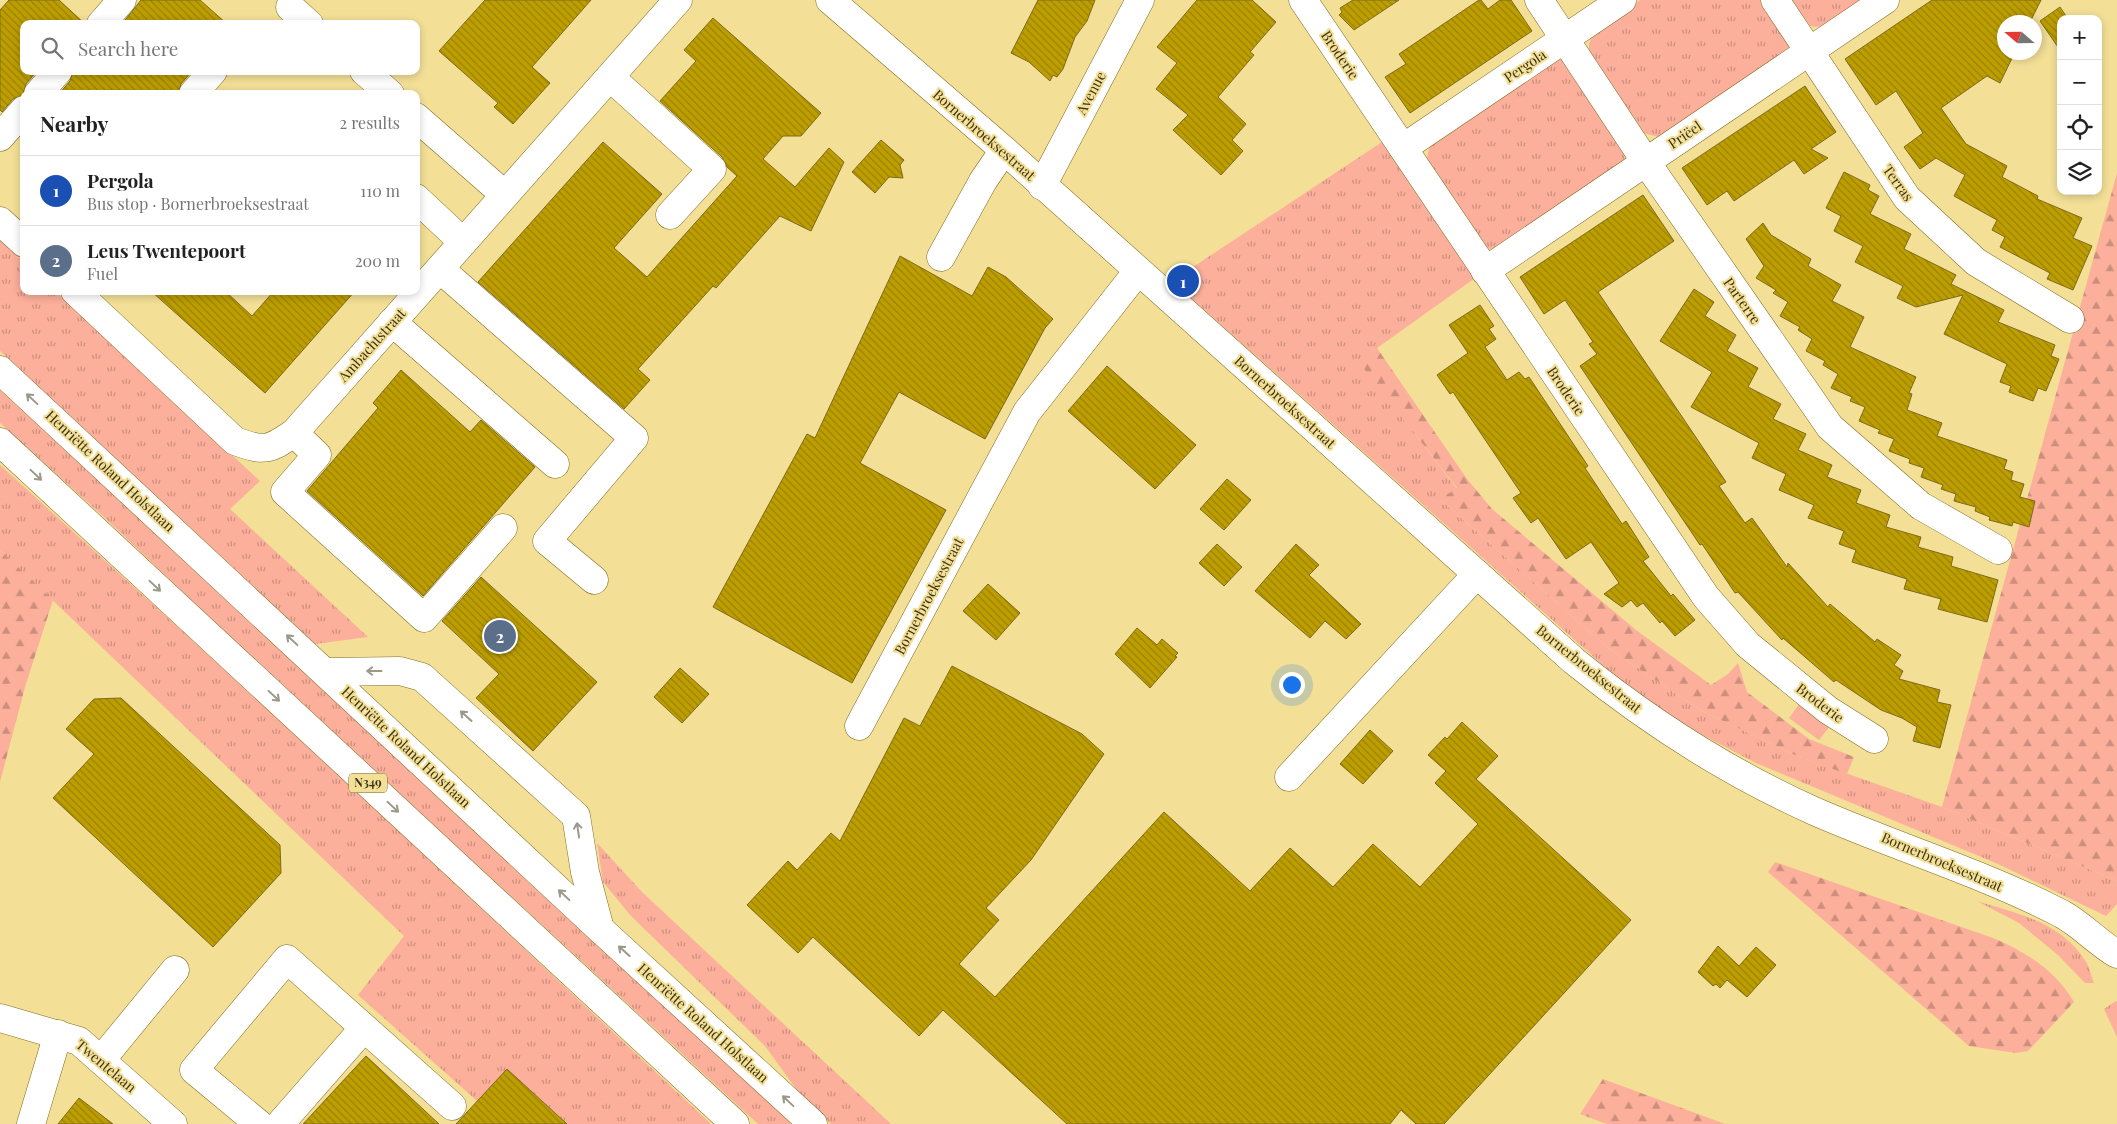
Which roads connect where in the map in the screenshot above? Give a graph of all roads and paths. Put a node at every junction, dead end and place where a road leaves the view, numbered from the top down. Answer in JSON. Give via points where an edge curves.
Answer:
{"nodes":[{"id":1,"x":122,"y":0,"type":"edge"},
{"id":2,"x":678,"y":0,"type":"edge"},
{"id":3,"x":830,"y":0,"type":"edge"},
{"id":4,"x":1140,"y":0,"type":"edge"},
{"id":5,"x":1303,"y":0,"type":"edge"},
{"id":6,"x":1539,"y":0,"type":"edge"},
{"id":7,"x":1622,"y":0,"type":"edge"},
{"id":8,"x":1774,"y":0,"type":"edge"},
{"id":9,"x":1885,"y":0,"type":"edge"},
{"id":10,"x":104,"y":20,"type":"edge"},
{"id":11,"x":1565,"y":39,"type":"junction"},
{"id":12,"x":1809,"y":51,"type":"junction"},
{"id":13,"x":55,"y":75,"type":"edge"},
{"id":14,"x":210,"y":75,"type":"edge"},
{"id":15,"x":369,"y":75,"type":"edge"},
{"id":16,"x":610,"y":77,"type":"junction"},
{"id":17,"x":41,"y":90,"type":"edge"},
{"id":18,"x":196,"y":90,"type":"edge"},
{"id":19,"x":385,"y":90,"type":"edge"},
{"id":20,"x":20,"y":114,"type":"edge"},
{"id":21,"x":420,"y":121,"type":"edge"},
{"id":22,"x":0,"y":136,"type":"edge"},
{"id":23,"x":1403,"y":148,"type":"junction"},
{"id":24,"x":1004,"y":150,"type":"junction"},
{"id":25,"x":1646,"y":162,"type":"junction"},
{"id":26,"x":1042,"y":186,"type":"junction"},
{"id":27,"x":505,"y":195,"type":"junction"},
{"id":28,"x":420,"y":202,"type":"edge"},
{"id":29,"x":670,"y":215,"type":"dead end"},
{"id":30,"x":0,"y":220,"type":"edge"},
{"id":31,"x":20,"y":239,"type":"edge"},
{"id":32,"x":463,"y":242,"type":"junction"},
{"id":33,"x":941,"y":257,"type":"dead end"},
{"id":34,"x":440,"y":269,"type":"junction"},
{"id":35,"x":1484,"y":270,"type":"junction"},
{"id":36,"x":1138,"y":271,"type":"junction"},
{"id":37,"x":420,"y":291,"type":"edge"},
{"id":38,"x":79,"y":295,"type":"edge"},
{"id":39,"x":416,"y":295,"type":"edge"},
{"id":40,"x":2070,"y":318,"type":"dead end"},
{"id":41,"x":392,"y":322,"type":"junction"},
{"id":42,"x":0,"y":370,"type":"edge"},
{"id":43,"x":294,"y":433,"type":"junction"},
{"id":44,"x":0,"y":442,"type":"edge"},
{"id":45,"x":555,"y":464,"type":"dead end"},
{"id":46,"x":503,"y":528,"type":"dead end"},
{"id":47,"x":1998,"y":550,"type":"dead end"},
{"id":48,"x":1477,"y":574,"type":"junction"},
{"id":49,"x":594,"y":580,"type":"dead end"},
{"id":50,"x":326,"y":672,"type":"junction"},
{"id":51,"x":859,"y":726,"type":"dead end"},
{"id":52,"x":1874,"y":740,"type":"dead end"},
{"id":53,"x":1289,"y":777,"type":"dead end"},
{"id":54,"x":600,"y":928,"type":"junction"},
{"id":55,"x":2116,"y":955,"type":"edge"},
{"id":56,"x":175,"y":970,"type":"dead end"},
{"id":57,"x":0,"y":1018,"type":"edge"},
{"id":58,"x":364,"y":1028,"type":"junction"},
{"id":59,"x":58,"y":1034,"type":"junction"},
{"id":60,"x":101,"y":1060,"type":"junction"},
{"id":61,"x":452,"y":1106,"type":"dead end"},
{"id":62,"x":156,"y":1118,"type":"edge"},
{"id":63,"x":31,"y":1124,"type":"edge"},
{"id":64,"x":259,"y":1124,"type":"edge"},
{"id":65,"x":280,"y":1124,"type":"edge"},
{"id":66,"x":735,"y":1124,"type":"edge"},
{"id":67,"x":813,"y":1124,"type":"edge"}],
"edges":[{"from":1,"to":10,"type":"street"},
{"from":2,"to":16,"type":"street","name":"Ambachtstraat"},
{"from":3,"to":24,"type":"street","name":"Bornerbroeksestraat"},
{"from":4,"to":26,"type":"street","name":"Avenue"},
{"from":5,"to":23,"type":"street","name":"Broderie"},
{"from":6,"to":11,"type":"street","name":"Parterre"},
{"from":7,"to":11,"type":"street","name":"Pergola"},
{"from":8,"to":12,"type":"street","name":"Terras"},
{"from":9,"to":12,"type":"street","name":"Priëel"},
{"from":11,"to":23,"type":"street","name":"Pergola"},
{"from":11,"to":25,"type":"street","name":"Parterre"},
{"from":12,"to":25,"type":"street","name":"Priëel"},
{"from":12,"to":40,"type":"street","name":"Terras","via":[[1907,198],[1976,262]]},
{"from":13,"to":17,"type":"street"},
{"from":14,"to":18,"type":"street"},
{"from":15,"to":19,"type":"street"},
{"from":16,"to":27,"type":"street","name":"Ambachtstraat"},
{"from":16,"to":29,"type":"street","via":[[712,169]]},
{"from":20,"to":22,"type":"street"},
{"from":21,"to":27,"type":"street"},
{"from":23,"to":35,"type":"street","name":"Broderie"},
{"from":24,"to":26,"type":"street","name":"Bornerbroeksestraat"},
{"from":24,"to":33,"type":"street"},
{"from":25,"to":35,"type":"street","name":"Priëel"},
{"from":25,"to":47,"type":"street","name":"Parterre","via":[[1830,427],[1922,506]]},
{"from":26,"to":36,"type":"street","name":"Bornerbroeksestraat"},
{"from":27,"to":32,"type":"street","name":"Ambachtstraat"},
{"from":28,"to":32,"type":"street"},
{"from":30,"to":31,"type":"street"},
{"from":32,"to":34,"type":"street","name":"Ambachtstraat"},
{"from":34,"to":37,"type":"street","name":"Ambachtstraat"},
{"from":34,"to":49,"type":"street","via":[[634,438],[547,541]]},
{"from":35,"to":52,"type":"street","name":"Broderie","via":[[1706,597],[1748,645],[1828,710]]},
{"from":36,"to":48,"type":"street","name":"Bornerbroeksestraat"},
{"from":36,"to":51,"type":"street","name":"Bornerbroeksestraat","via":[[1027,412]]},
{"from":38,"to":43,"type":"street","name":"Ambachtstraat","via":[[235,441],[255,448],[273,447]]},
{"from":39,"to":41,"type":"street","name":"Ambachtstraat"},
{"from":41,"to":43,"type":"street","name":"Ambachtstraat"},
{"from":41,"to":45,"type":"street"},
{"from":50,"to":42,"type":"street","name":"Henriëtte Roland Holstlaan","one_way":true},
{"from":43,"to":46,"type":"street","via":[[317,456],[285,492],[424,618]]},
{"from":44,"to":66,"type":"street","number":"N349","one_way":true},
{"from":48,"to":53,"type":"street"},
{"from":48,"to":55,"type":"street","name":"Bornerbroeksestraat","via":[[1620,698],[1733,772],[1814,811],[1962,869],[2064,915]]},
{"from":54,"to":50,"type":"street","name":"Henriëtte Roland Holstlaan","one_way":true},
{"from":54,"to":50,"type":"street","one_way":true,"via":[[585,872],[576,816],[422,676],[400,671]]},
{"from":67,"to":54,"type":"street","name":"Henriëtte Roland Holstlaan","one_way":true},
{"from":56,"to":60,"type":"street"},
{"from":57,"to":59,"type":"street","name":"Twentelaan"},
{"from":58,"to":61,"type":"street"},
{"from":58,"to":64,"type":"street","via":[[287,959],[194,1070]]},
{"from":58,"to":65,"type":"street"},
{"from":59,"to":60,"type":"street","name":"Twentelaan","via":[[79,1040]]},
{"from":59,"to":63,"type":"street"},
{"from":60,"to":62,"type":"street","name":"Twentelaan"}]}
